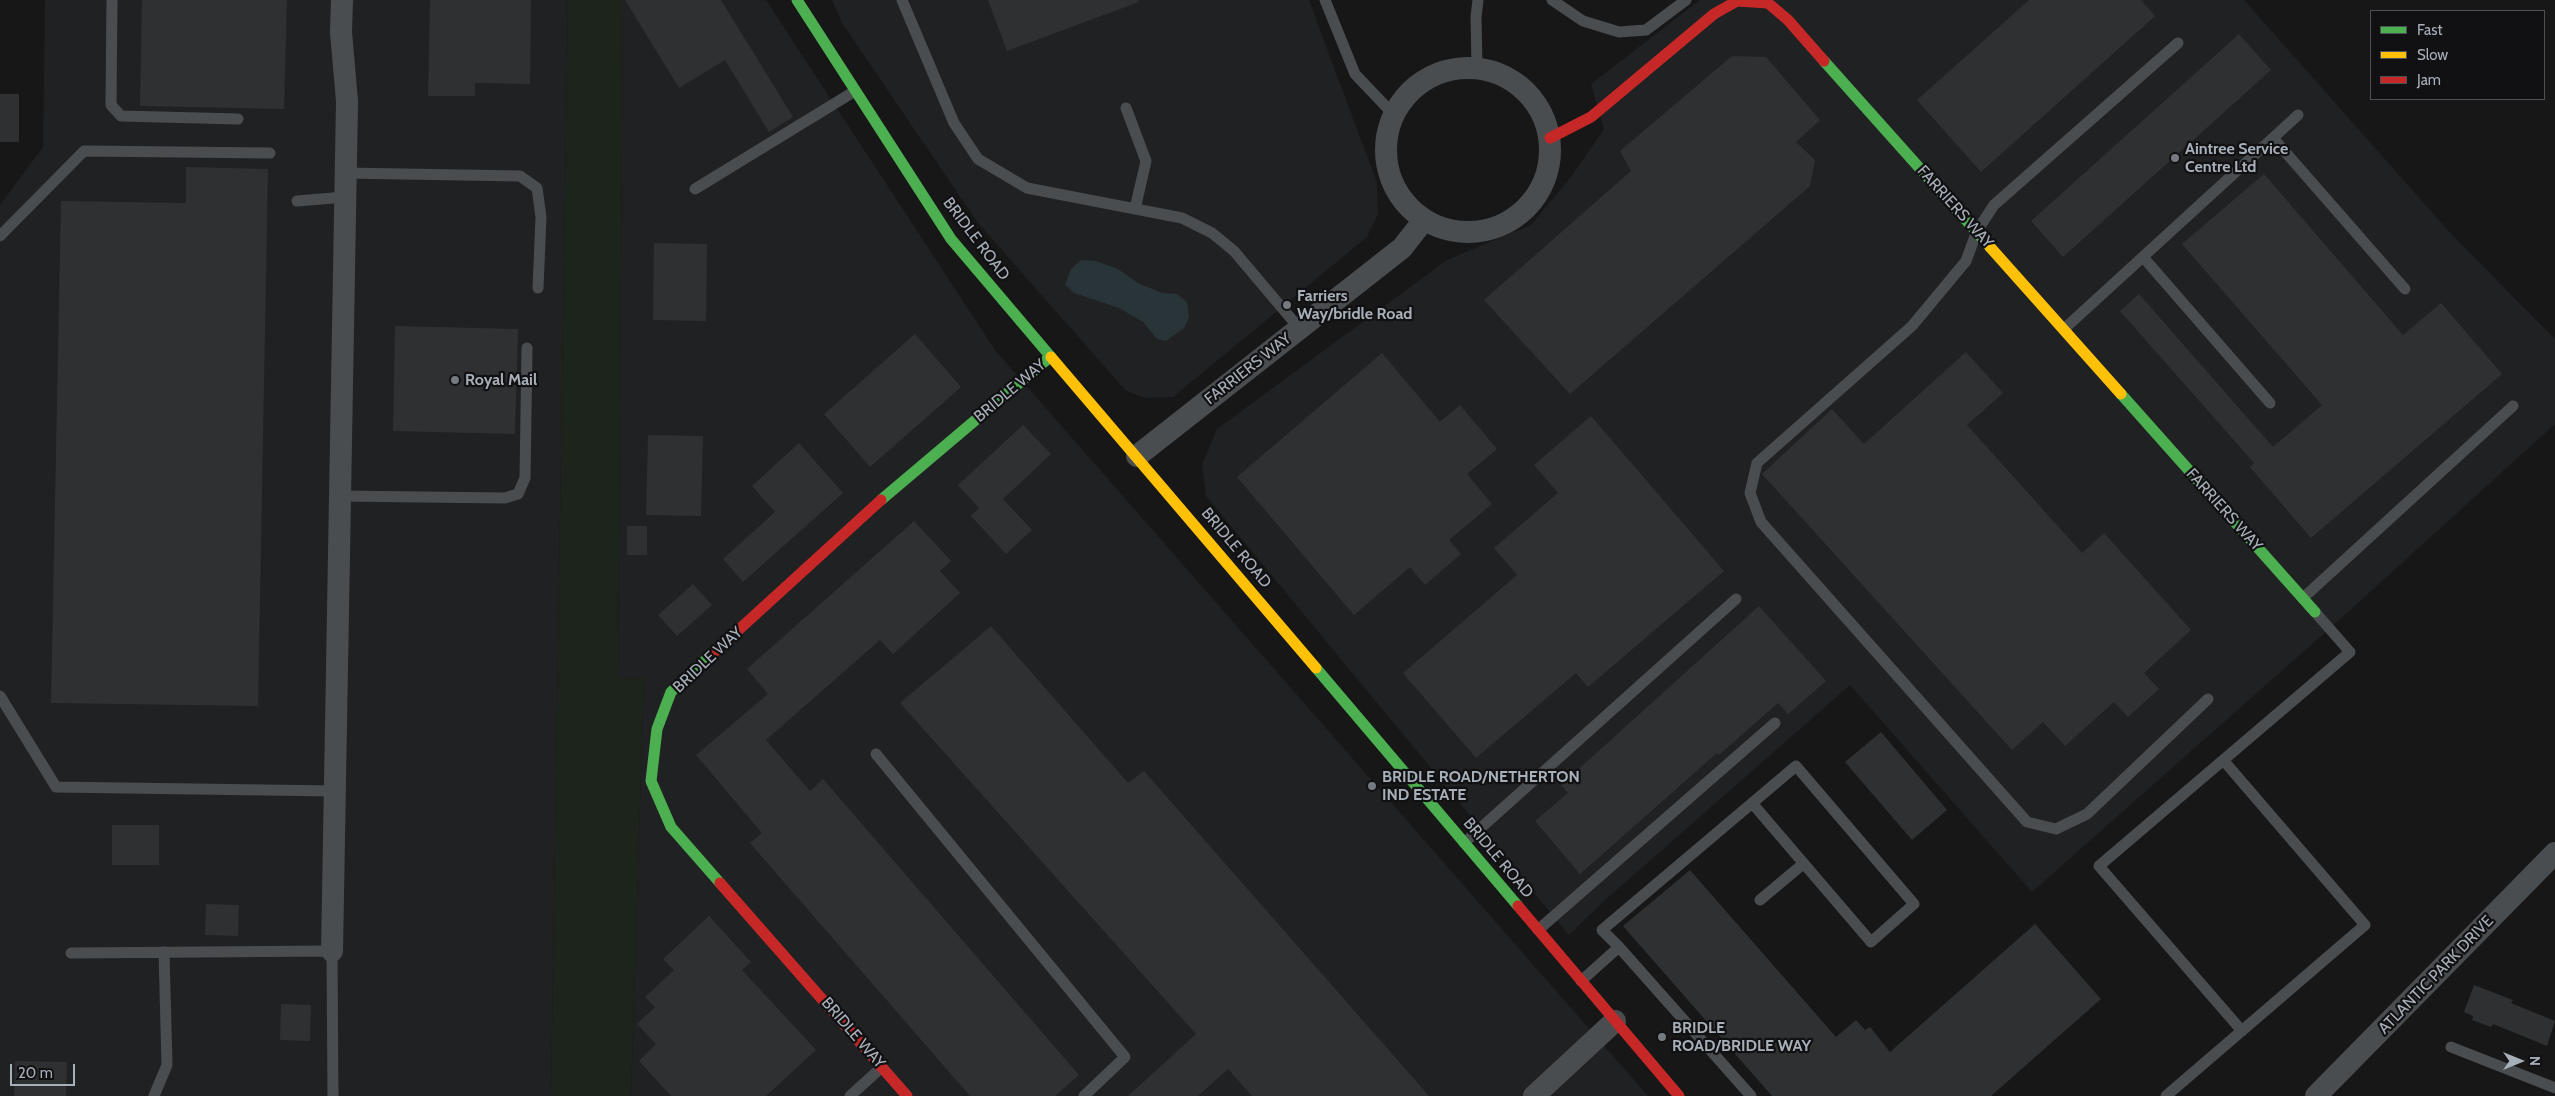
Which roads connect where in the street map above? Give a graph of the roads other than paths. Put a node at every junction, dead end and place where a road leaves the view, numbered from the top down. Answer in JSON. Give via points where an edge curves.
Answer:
{"nodes":[{"id":1,"x":112,"y":0,"type":"edge"},
{"id":2,"x":342,"y":0,"type":"edge"},
{"id":3,"x":798,"y":0,"type":"edge"},
{"id":4,"x":902,"y":0,"type":"edge"},
{"id":5,"x":1325,"y":0,"type":"edge"},
{"id":6,"x":1478,"y":0,"type":"edge"},
{"id":7,"x":1552,"y":0,"type":"edge"},
{"id":8,"x":1686,"y":0,"type":"edge"},
{"id":9,"x":2178,"y":43,"type":"dead end"},
{"id":10,"x":1477,"y":67,"type":"junction"},
{"id":11,"x":855,"y":91,"type":"junction"},
{"id":12,"x":1126,"y":108,"type":"dead end"},
{"id":13,"x":1393,"y":114,"type":"junction"},
{"id":14,"x":2298,"y":115,"type":"dead end"},
{"id":15,"x":238,"y":119,"type":"dead end"},
{"id":16,"x":1550,"y":138,"type":"junction"},
{"id":17,"x":2273,"y":138,"type":"junction"},
{"id":18,"x":270,"y":153,"type":"dead end"},
{"id":19,"x":345,"y":173,"type":"junction"},
{"id":20,"x":695,"y":189,"type":"dead end"},
{"id":21,"x":345,"y":197,"type":"junction"},
{"id":22,"x":298,"y":201,"type":"dead end"},
{"id":23,"x":1135,"y":209,"type":"junction"},
{"id":24,"x":1424,"y":220,"type":"junction"},
{"id":25,"x":1977,"y":231,"type":"junction"},
{"id":26,"x":0,"y":236,"type":"edge"},
{"id":27,"x":2144,"y":257,"type":"junction"},
{"id":28,"x":538,"y":288,"type":"dead end"},
{"id":29,"x":2405,"y":289,"type":"dead end"},
{"id":30,"x":1299,"y":328,"type":"junction"},
{"id":31,"x":2064,"y":330,"type":"junction"},
{"id":32,"x":527,"y":348,"type":"dead end"},
{"id":33,"x":1050,"y":357,"type":"junction"},
{"id":34,"x":2270,"y":403,"type":"dead end"},
{"id":35,"x":2513,"y":406,"type":"dead end"},
{"id":36,"x":1137,"y":456,"type":"junction"},
{"id":37,"x":340,"y":496,"type":"junction"},
{"id":38,"x":2303,"y":598,"type":"junction"},
{"id":39,"x":1736,"y":599,"type":"dead end"},
{"id":40,"x":2315,"y":612,"type":"joint"},
{"id":41,"x":0,"y":696,"type":"edge"},
{"id":42,"x":2208,"y":699,"type":"dead end"},
{"id":43,"x":1775,"y":723,"type":"dead end"},
{"id":44,"x":876,"y":754,"type":"dead end"},
{"id":45,"x":2224,"y":761,"type":"junction"},
{"id":46,"x":334,"y":791,"type":"junction"},
{"id":47,"x":1752,"y":803,"type":"junction"},
{"id":48,"x":1464,"y":843,"type":"junction"},
{"id":49,"x":2555,"y":853,"type":"edge"},
{"id":50,"x":1803,"y":864,"type":"junction"},
{"id":51,"x":1760,"y":900,"type":"dead end"},
{"id":52,"x":1538,"y":930,"type":"junction"},
{"id":53,"x":1619,"y":947,"type":"junction"},
{"id":54,"x":332,"y":951,"type":"junction"},
{"id":55,"x":164,"y":952,"type":"junction"},
{"id":56,"x":71,"y":953,"type":"dead end"},
{"id":57,"x":1580,"y":981,"type":"junction"},
{"id":58,"x":1615,"y":1021,"type":"junction"},
{"id":59,"x":2242,"y":1031,"type":"junction"},
{"id":60,"x":2451,"y":1047,"type":"dead end"},
{"id":61,"x":882,"y":1067,"type":"junction"},
{"id":62,"x":2555,"y":1088,"type":"edge"},
{"id":63,"x":154,"y":1096,"type":"edge"},
{"id":64,"x":333,"y":1096,"type":"edge"},
{"id":65,"x":850,"y":1096,"type":"edge"},
{"id":66,"x":907,"y":1096,"type":"edge"},
{"id":67,"x":1084,"y":1096,"type":"edge"},
{"id":68,"x":1534,"y":1096,"type":"edge"},
{"id":69,"x":1679,"y":1096,"type":"edge"},
{"id":70,"x":1751,"y":1096,"type":"edge"},
{"id":71,"x":2166,"y":1096,"type":"edge"},
{"id":72,"x":2316,"y":1096,"type":"edge"}],
"edges":[{"from":1,"to":15,"type":"lane","via":[[110,105],[121,116]]},
{"from":2,"to":19,"type":"street","via":[[341,32],[347,101]]},
{"from":3,"to":11,"type":"street","name":"BRIDLE ROAD"},
{"from":4,"to":23,"type":"lane","via":[[954,123],[978,159],[1027,188]]},
{"from":5,"to":13,"type":"lane","via":[[1355,74]]},
{"from":6,"to":10,"type":"lane"},
{"from":7,"to":8,"type":"lane","via":[[1583,21],[1619,32],[1646,30]]},
{"from":9,"to":25,"type":"lane","via":[[1994,205]]},
{"from":10,"to":13,"type":"street","via":[[1443,70],[1418,84]]},
{"from":10,"to":16,"type":"street","via":[[1506,76],[1524,89],[1543,114]]},
{"from":11,"to":20,"type":"lane"},
{"from":11,"to":33,"type":"street","name":"BRIDLE ROAD","via":[[952,239]]},
{"from":12,"to":23,"type":"lane","via":[[1146,161]]},
{"from":13,"to":24,"type":"street","via":[[1385,154],[1391,180],[1402,200]]},
{"from":14,"to":17,"type":"lane"},
{"from":16,"to":24,"type":"street","via":[[1548,172],[1535,199],[1520,214],[1495,228],[1468,233],[1450,231]]},
{"from":16,"to":25,"type":"street","name":"FARRIERS WAY","via":[[1591,117],[1714,14],[1737,1],[1768,3],[1788,20]]},
{"from":17,"to":27,"type":"lane"},
{"from":17,"to":29,"type":"lane"},
{"from":18,"to":26,"type":"lane","via":[[84,151]]},
{"from":19,"to":21,"type":"street"},
{"from":19,"to":28,"type":"lane","via":[[520,176],[537,188],[541,217]]},
{"from":21,"to":22,"type":"lane"},
{"from":21,"to":37,"type":"street"},
{"from":23,"to":30,"type":"lane","via":[[1182,218],[1212,233],[1234,251]]},
{"from":24,"to":30,"type":"street","name":"FARRIERS WAY","via":[[1402,248]]},
{"from":25,"to":31,"type":"street","name":"FARRIERS WAY"},
{"from":25,"to":42,"type":"lane","via":[[1966,261],[1912,326],[1757,463],[1750,493],[1760,522],[2027,822],[2056,829],[2087,814]]},
{"from":27,"to":31,"type":"lane"},
{"from":27,"to":34,"type":"lane"},
{"from":30,"to":36,"type":"street","name":"FARRIERS WAY"},
{"from":31,"to":38,"type":"street","name":"FARRIERS WAY"},
{"from":32,"to":37,"type":"lane","via":[[525,478],[518,494],[505,498]]},
{"from":33,"to":36,"type":"street","name":"BRIDLE ROAD"},
{"from":33,"to":61,"type":"street","name":"BRIDLE WAY","via":[[866,513],[671,692],[658,730],[651,781],[671,827]]},
{"from":35,"to":38,"type":"lane"},
{"from":36,"to":48,"type":"street","name":"BRIDLE ROAD"},
{"from":37,"to":46,"type":"street"},
{"from":38,"to":40,"type":"street","name":"FARRIERS WAY"},
{"from":39,"to":48,"type":"lane"},
{"from":40,"to":45,"type":"lane","via":[[2350,652]]},
{"from":41,"to":46,"type":"lane","via":[[56,788]]},
{"from":43,"to":52,"type":"lane"},
{"from":44,"to":67,"type":"lane","via":[[1125,1057]]},
{"from":45,"to":59,"type":"lane","via":[[2365,925]]},
{"from":45,"to":59,"type":"lane","via":[[2099,866]]},
{"from":46,"to":54,"type":"street"},
{"from":47,"to":50,"type":"lane"},
{"from":47,"to":50,"type":"lane","via":[[1796,766],[1914,904],[1871,942]]},
{"from":47,"to":53,"type":"lane","via":[[1602,930]]},
{"from":48,"to":52,"type":"street","name":"BRIDLE ROAD"},
{"from":49,"to":72,"type":"street","name":"ATLANTIC PARK DRIVE"},
{"from":50,"to":51,"type":"lane"},
{"from":52,"to":57,"type":"street","name":"BRIDLE ROAD"},
{"from":53,"to":57,"type":"lane"},
{"from":53,"to":70,"type":"lane"},
{"from":54,"to":55,"type":"lane"},
{"from":54,"to":64,"type":"lane"},
{"from":55,"to":56,"type":"lane"},
{"from":55,"to":63,"type":"lane","via":[[167,1065]]},
{"from":57,"to":58,"type":"street","name":"BRIDLE ROAD"},
{"from":58,"to":68,"type":"street"},
{"from":58,"to":69,"type":"street","name":"BRIDLE ROAD"},
{"from":59,"to":71,"type":"lane"},
{"from":60,"to":62,"type":"lane"},
{"from":61,"to":65,"type":"lane"},
{"from":61,"to":66,"type":"street","name":"BRIDLE WAY"}]}
